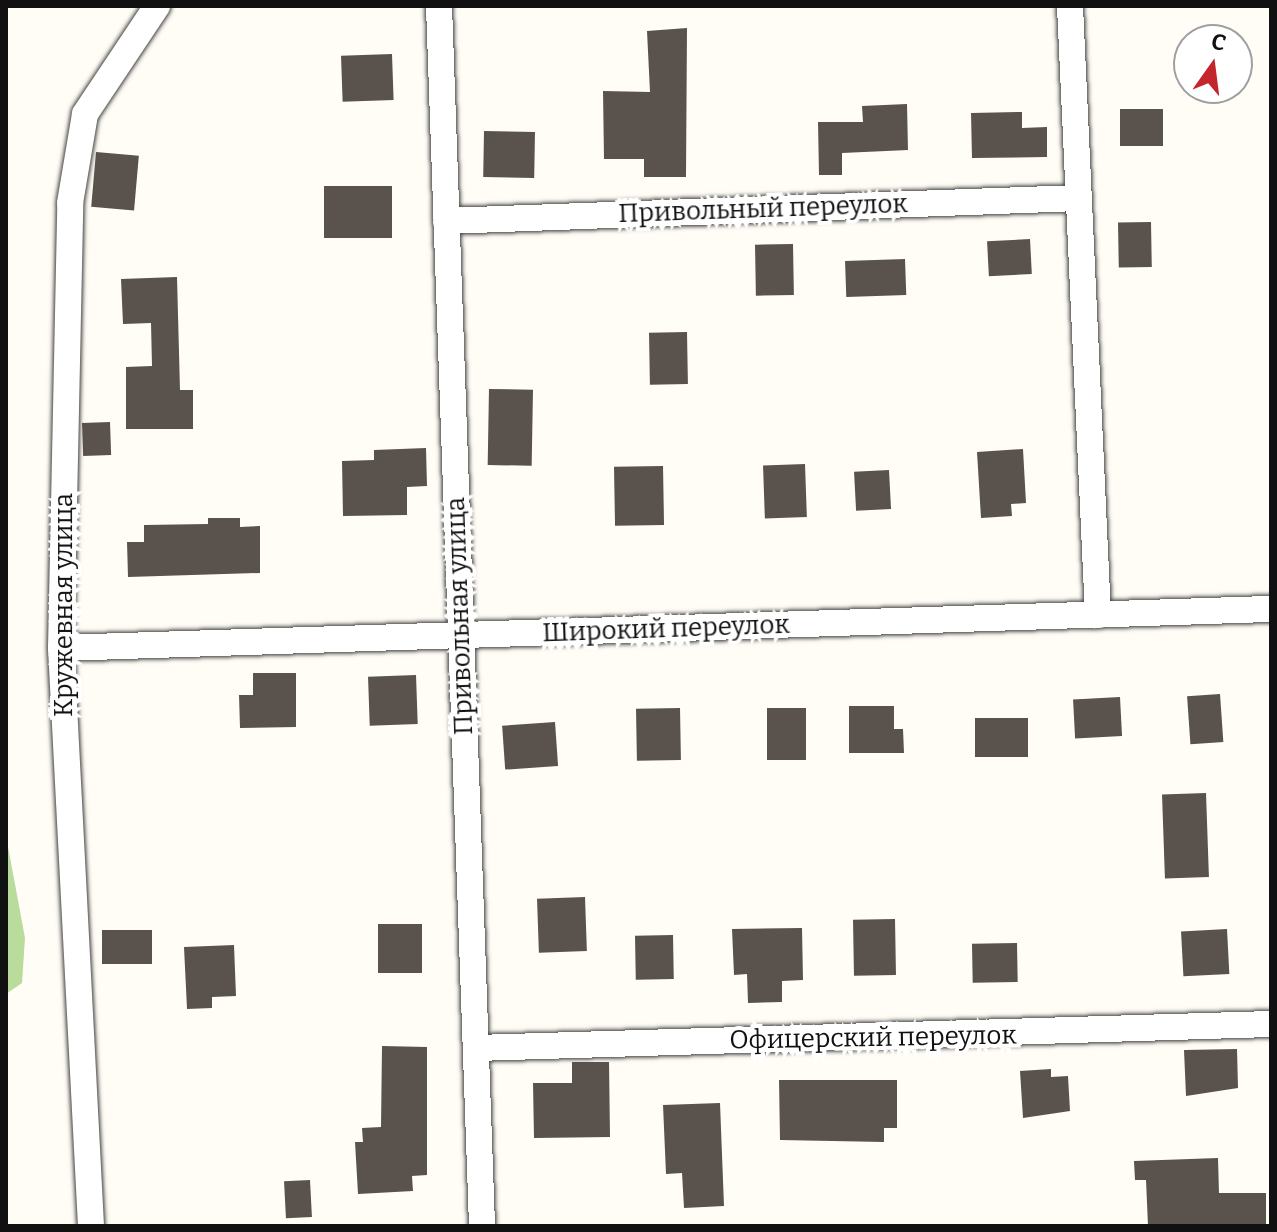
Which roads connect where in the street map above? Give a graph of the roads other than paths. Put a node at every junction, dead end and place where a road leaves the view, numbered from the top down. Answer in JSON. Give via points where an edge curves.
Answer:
{"nodes":[{"id":1,"x":157,"y":6,"type":"edge"},
{"id":2,"x":439,"y":6,"type":"edge"},
{"id":3,"x":1070,"y":6,"type":"edge"},
{"id":4,"x":1079,"y":198,"type":"junction"},
{"id":5,"x":446,"y":221,"type":"junction"},
{"id":6,"x":1271,"y":609,"type":"edge"},
{"id":7,"x":1098,"y":615,"type":"junction"},
{"id":8,"x":461,"y":635,"type":"junction"},
{"id":9,"x":61,"y":648,"type":"junction"},
{"id":10,"x":1271,"y":1024,"type":"edge"},
{"id":11,"x":476,"y":1048,"type":"junction"},
{"id":12,"x":91,"y":1226,"type":"edge"},
{"id":13,"x":482,"y":1226,"type":"edge"}],
"edges":[{"from":1,"to":9,"type":"street","name":"Кружевная улица","via":[[85,114],[70,203]]},
{"from":2,"to":5,"type":"street","name":"Привольная улица"},
{"from":3,"to":4,"type":"street"},
{"from":4,"to":5,"type":"street","name":"Привольный переулок"},
{"from":4,"to":7,"type":"street"},
{"from":5,"to":8,"type":"street","name":"Привольная улица"},
{"from":6,"to":7,"type":"street","name":"Широкий переулок"},
{"from":7,"to":8,"type":"street","name":"Широкий переулок"},
{"from":8,"to":9,"type":"street","name":"Широкий переулок"},
{"from":8,"to":11,"type":"street","name":"Привольная улица"},
{"from":9,"to":12,"type":"street","name":"Кружевная улица"},
{"from":10,"to":11,"type":"street","name":"Офицерский переулок"},
{"from":11,"to":13,"type":"street","name":"Привольная улица"}]}
